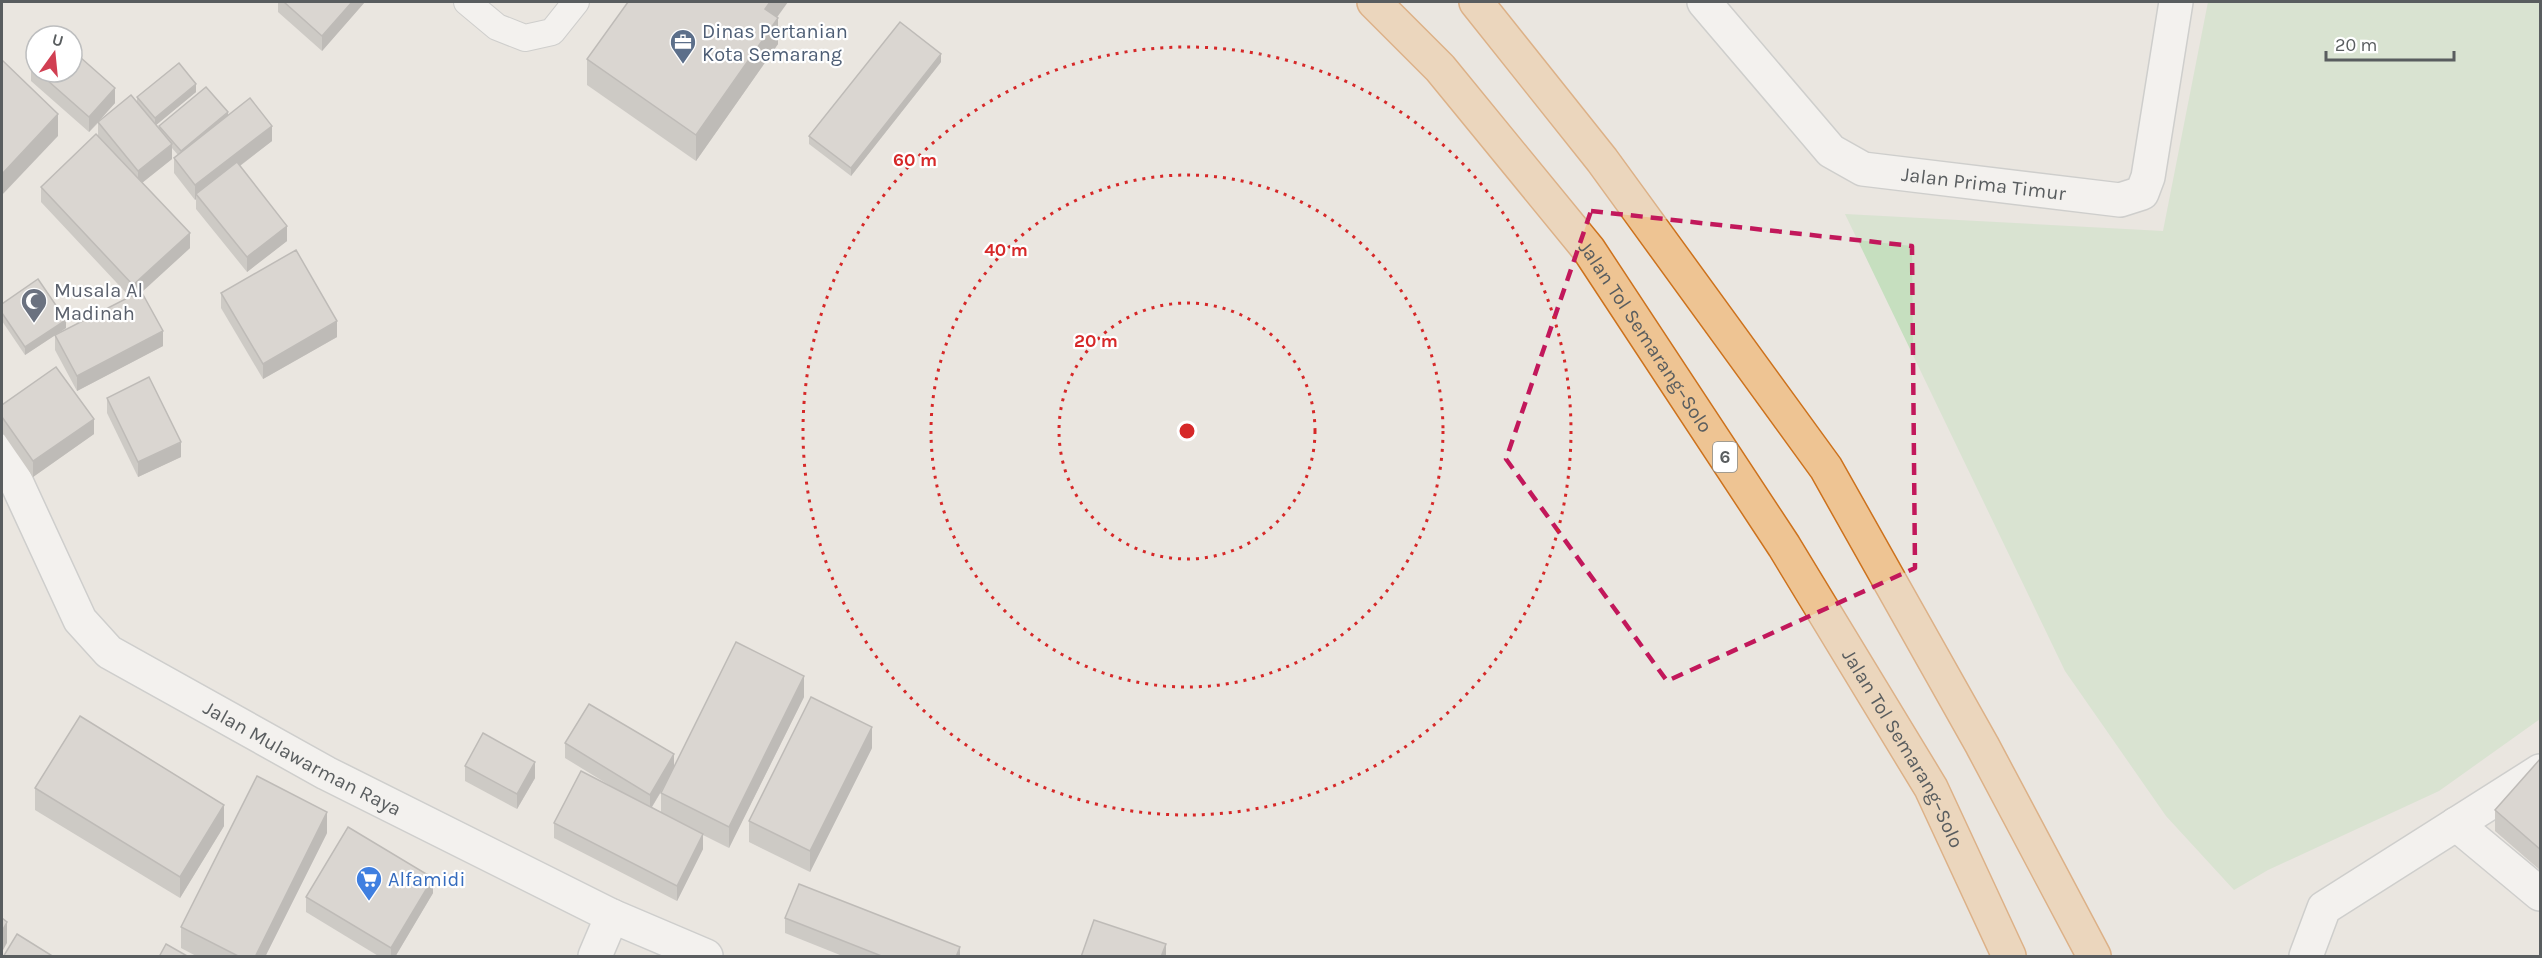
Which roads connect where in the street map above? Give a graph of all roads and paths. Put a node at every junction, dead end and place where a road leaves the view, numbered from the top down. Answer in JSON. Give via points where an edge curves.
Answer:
{"nodes":[{"id":1,"x":467,"y":2,"type":"edge"},
{"id":2,"x":576,"y":2,"type":"edge"},
{"id":3,"x":1374,"y":2,"type":"edge"},
{"id":4,"x":1476,"y":2,"type":"edge"},
{"id":5,"x":1704,"y":2,"type":"edge"},
{"id":6,"x":2176,"y":2,"type":"edge"},
{"id":7,"x":2,"y":451,"type":"edge"},
{"id":8,"x":2541,"y":771,"type":"edge"},
{"id":9,"x":2456,"y":824,"type":"junction"},
{"id":10,"x":2541,"y":894,"type":"edge"},
{"id":11,"x":612,"y":916,"type":"junction"},
{"id":12,"x":595,"y":957,"type":"edge"},
{"id":13,"x":706,"y":957,"type":"edge"},
{"id":14,"x":2009,"y":957,"type":"edge"},
{"id":15,"x":2094,"y":957,"type":"edge"},
{"id":16,"x":2306,"y":957,"type":"edge"}],
"edges":[{"from":1,"to":2,"type":"lane","via":[[497,27],[525,38],[552,32]]},
{"from":3,"to":14,"type":"highway","name":"Jalan Tol Semarang–Solo","number":"6","via":[[1440,68],[1589,250],[1784,546],[1930,788]]},
{"from":4,"to":15,"type":"highway","via":[[1602,160],[1826,468],[1982,745]]},
{"from":5,"to":6,"type":"street","name":"Jalan Prima Timur","via":[[1831,152],[1863,169],[2120,200],[2142,193],[2148,177]]},
{"from":7,"to":11,"type":"street","name":"Jalan Mulawarman Raya","via":[[80,620],[109,652],[326,773]]},
{"from":8,"to":9,"type":"street"},
{"from":9,"to":10,"type":"street"},
{"from":9,"to":16,"type":"street","via":[[2324,909]]},
{"from":11,"to":12,"type":"street"},
{"from":11,"to":13,"type":"street","name":"Jalan Mulawarman Raya"}]}
